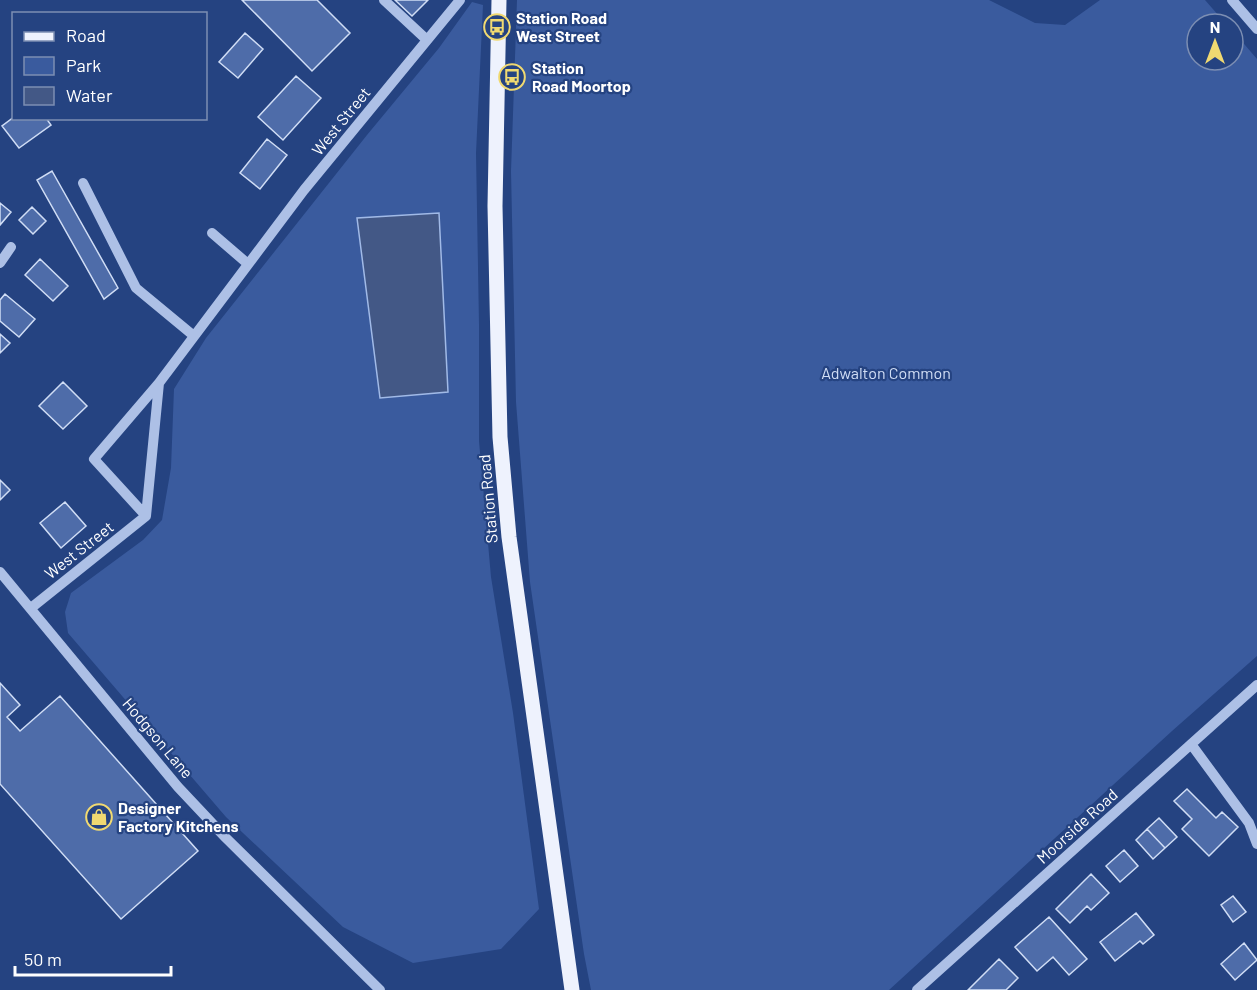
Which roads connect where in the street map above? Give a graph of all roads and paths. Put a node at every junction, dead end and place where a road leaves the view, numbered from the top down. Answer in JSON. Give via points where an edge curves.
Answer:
{"nodes":[{"id":1,"x":384,"y":0,"type":"edge"},
{"id":2,"x":460,"y":0,"type":"edge"},
{"id":3,"x":499,"y":0,"type":"edge"},
{"id":4,"x":1232,"y":0,"type":"edge"},
{"id":5,"x":1257,"y":29,"type":"edge"},
{"id":6,"x":427,"y":40,"type":"junction"},
{"id":7,"x":83,"y":183,"type":"dead end"},
{"id":8,"x":212,"y":233,"type":"dead end"},
{"id":9,"x":11,"y":248,"type":"dead end"},
{"id":10,"x":0,"y":263,"type":"edge"},
{"id":11,"x":248,"y":264,"type":"junction"},
{"id":12,"x":194,"y":336,"type":"junction"},
{"id":13,"x":159,"y":383,"type":"junction"},
{"id":14,"x":146,"y":516,"type":"junction"},
{"id":15,"x":0,"y":572,"type":"edge"},
{"id":16,"x":31,"y":608,"type":"junction"},
{"id":17,"x":1257,"y":685,"type":"edge"},
{"id":18,"x":1191,"y":744,"type":"junction"},
{"id":19,"x":1257,"y":844,"type":"edge"},
{"id":20,"x":380,"y":990,"type":"edge"},
{"id":21,"x":573,"y":990,"type":"edge"},
{"id":22,"x":917,"y":990,"type":"edge"}],
"edges":[{"from":1,"to":6,"type":"street"},
{"from":2,"to":6,"type":"street","name":"West Street"},
{"from":3,"to":21,"type":"main road","name":"Station Road","via":[[495,206],[500,438],[509,537]]},
{"from":4,"to":5,"type":"street"},
{"from":6,"to":11,"type":"street","name":"West Street"},
{"from":7,"to":12,"type":"street","via":[[136,288]]},
{"from":8,"to":11,"type":"street"},
{"from":9,"to":10,"type":"street"},
{"from":11,"to":12,"type":"street","name":"West Street"},
{"from":12,"to":13,"type":"street","name":"West Street"},
{"from":13,"to":14,"type":"street"},
{"from":13,"to":14,"type":"street","name":"West Street","via":[[94,459]]},
{"from":14,"to":16,"type":"street","name":"West Street"},
{"from":15,"to":16,"type":"street","name":"Hodgson Lane"},
{"from":16,"to":20,"type":"street","name":"Hodgson Lane","via":[[178,787]]},
{"from":17,"to":18,"type":"street","name":"Moorside Road"},
{"from":18,"to":19,"type":"street","via":[[1249,823]]},
{"from":18,"to":22,"type":"street","name":"Moorside Road"}]}
